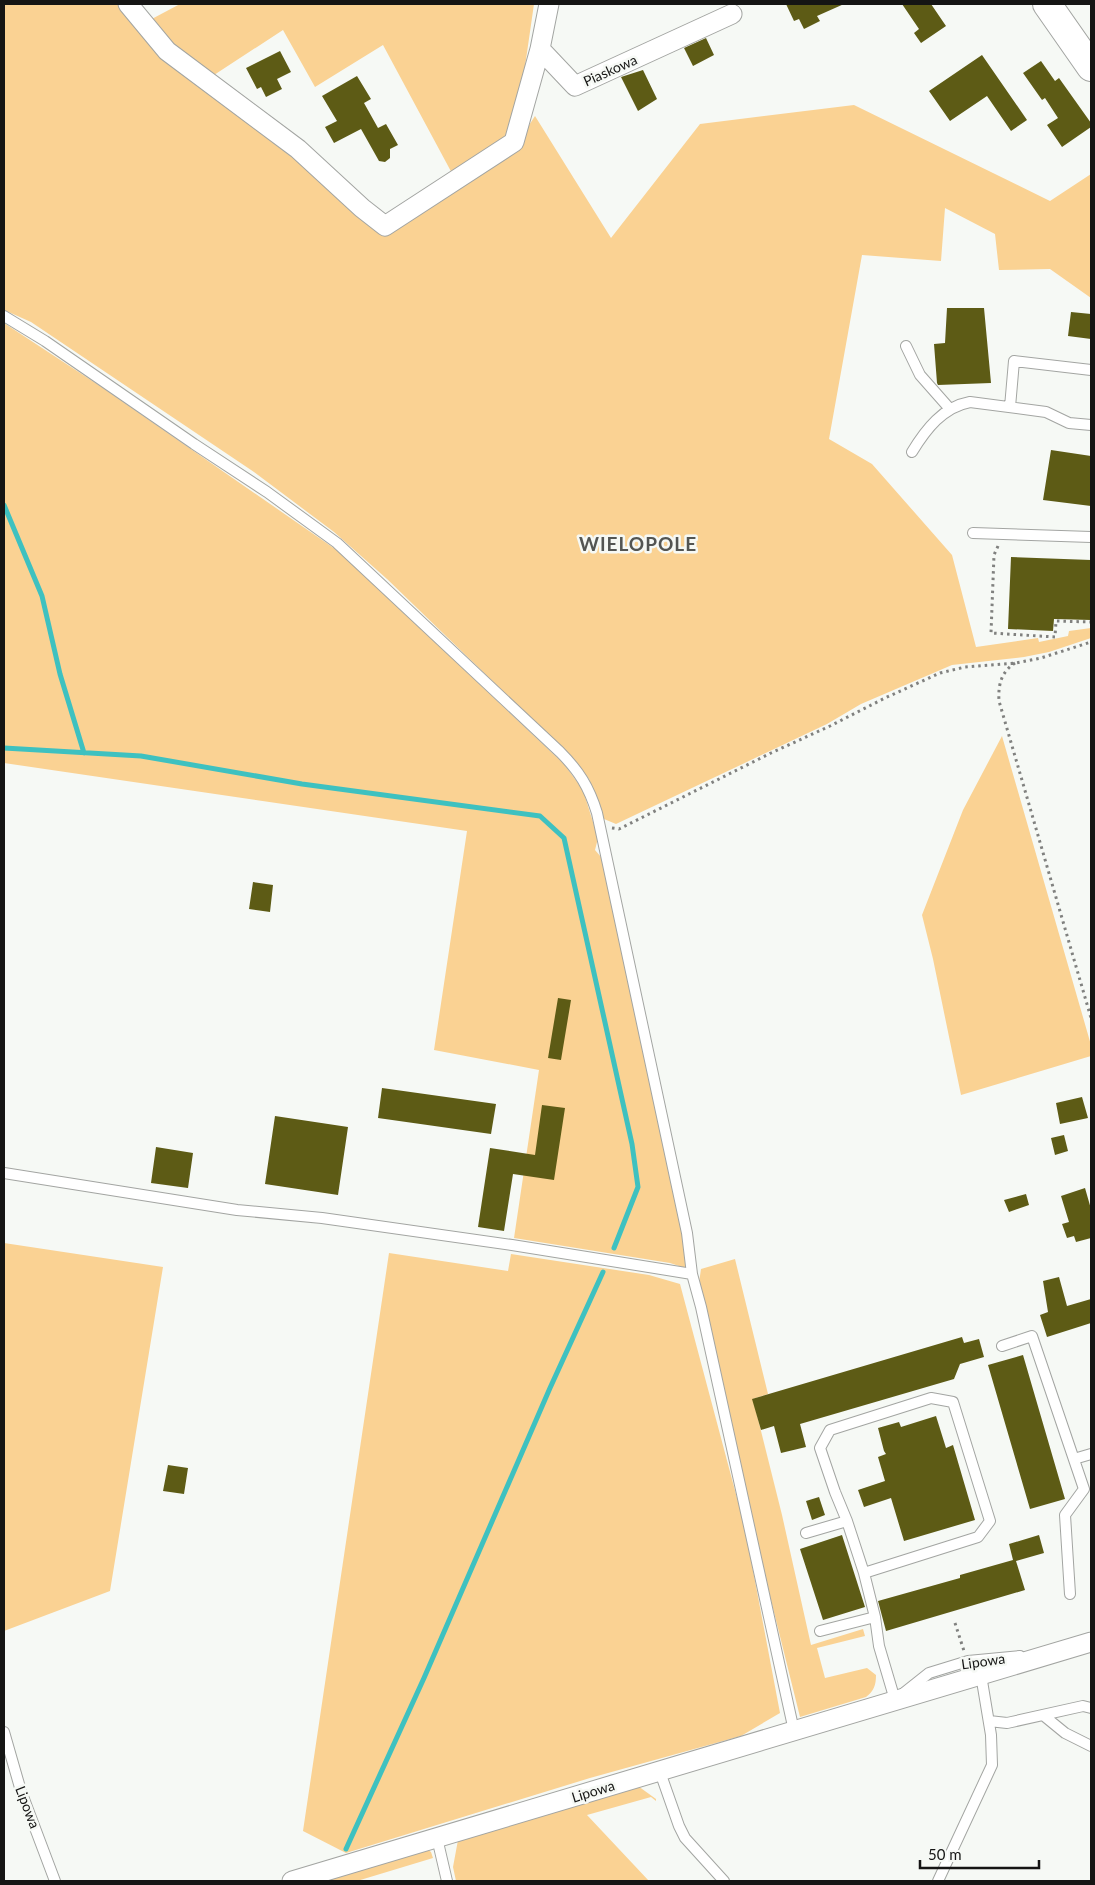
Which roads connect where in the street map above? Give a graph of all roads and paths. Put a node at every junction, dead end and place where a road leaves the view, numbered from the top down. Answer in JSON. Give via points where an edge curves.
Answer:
{"nodes":[{"id":1,"x":128,"y":4,"type":"edge"},
{"id":2,"x":549,"y":4,"type":"edge"},
{"id":3,"x":1048,"y":4,"type":"edge"},
{"id":4,"x":732,"y":14,"type":"dead end"},
{"id":5,"x":540,"y":49,"type":"junction"},
{"id":6,"x":1091,"y":67,"type":"edge"},
{"id":7,"x":4,"y":316,"type":"edge"},
{"id":8,"x":906,"y":346,"type":"dead end"},
{"id":9,"x":1091,"y":370,"type":"edge"},
{"id":10,"x":1010,"y":407,"type":"junction"},
{"id":11,"x":950,"y":409,"type":"junction"},
{"id":12,"x":1091,"y":425,"type":"edge"},
{"id":13,"x":912,"y":452,"type":"dead end"},
{"id":14,"x":973,"y":533,"type":"dead end"},
{"id":15,"x":1091,"y":537,"type":"edge"},
{"id":16,"x":994,"y":555,"type":"dead end"},
{"id":17,"x":1091,"y":622,"type":"edge"},
{"id":18,"x":1091,"y":642,"type":"edge"},
{"id":19,"x":1016,"y":662,"type":"junction"},
{"id":20,"x":598,"y":819,"type":"junction"},
{"id":21,"x":1091,"y":1018,"type":"edge"},
{"id":22,"x":4,"y":1173,"type":"edge"},
{"id":23,"x":692,"y":1274,"type":"junction"},
{"id":24,"x":1002,"y":1346,"type":"dead end"},
{"id":25,"x":1091,"y":1454,"type":"edge"},
{"id":26,"x":1074,"y":1459,"type":"junction"},
{"id":27,"x":847,"y":1520,"type":"junction"},
{"id":28,"x":806,"y":1533,"type":"dead end"},
{"id":29,"x":864,"y":1573,"type":"junction"},
{"id":30,"x":1070,"y":1594,"type":"dead end"},
{"id":31,"x":875,"y":1617,"type":"junction"},
{"id":32,"x":955,"y":1623,"type":"dead end"},
{"id":33,"x":820,"y":1631,"type":"dead end"},
{"id":34,"x":1091,"y":1642,"type":"edge"},
{"id":35,"x":1052,"y":1654,"type":"junction"},
{"id":36,"x":967,"y":1661,"type":"junction"},
{"id":37,"x":981,"y":1675,"type":"junction"},
{"id":38,"x":895,"y":1700,"type":"junction"},
{"id":39,"x":1091,"y":1708,"type":"edge"},
{"id":40,"x":1043,"y":1715,"type":"junction"},
{"id":41,"x":989,"y":1721,"type":"junction"},
{"id":42,"x":794,"y":1731,"type":"junction"},
{"id":43,"x":4,"y":1732,"type":"edge"},
{"id":44,"x":1091,"y":1746,"type":"edge"},
{"id":45,"x":660,"y":1772,"type":"junction"},
{"id":46,"x":437,"y":1838,"type":"junction"},
{"id":47,"x":55,"y":1881,"type":"edge"},
{"id":48,"x":292,"y":1881,"type":"edge"},
{"id":49,"x":448,"y":1881,"type":"edge"},
{"id":50,"x":724,"y":1881,"type":"edge"},
{"id":51,"x":938,"y":1881,"type":"edge"}],
"edges":[{"from":1,"to":5,"type":"street","via":[[167,51],[298,149],[385,226],[514,142]]},
{"from":2,"to":5,"type":"street"},
{"from":3,"to":6,"type":"main road"},
{"from":4,"to":5,"type":"street","name":"Piaskowa","via":[[575,86]]},
{"from":7,"to":20,"type":"lane","via":[[267,492],[337,543],[571,762],[586,783]]},
{"from":8,"to":11,"type":"lane","via":[[920,375]]},
{"from":9,"to":10,"type":"lane","via":[[1014,361]]},
{"from":10,"to":11,"type":"lane","via":[[970,402]]},
{"from":10,"to":12,"type":"lane","via":[[1046,412],[1069,422]]},
{"from":11,"to":13,"type":"lane","via":[[937,419]]},
{"from":14,"to":15,"type":"lane"},
{"from":16,"to":17,"type":"path","via":[[991,633],[1055,637],[1056,620]]},
{"from":18,"to":19,"type":"path","via":[[1052,655]]},
{"from":19,"to":20,"type":"path","via":[[940,672],[619,829]]},
{"from":19,"to":21,"type":"path","via":[[1002,676],[999,701]]},
{"from":20,"to":23,"type":"lane","via":[[687,1233]]},
{"from":22,"to":23,"type":"lane","via":[[237,1210],[351,1222]]},
{"from":23,"to":42,"type":"lane"},
{"from":24,"to":26,"type":"lane","via":[[1032,1336]]},
{"from":25,"to":26,"type":"lane"},
{"from":26,"to":30,"type":"lane","via":[[1084,1489],[1065,1515]]},
{"from":27,"to":28,"type":"lane"},
{"from":27,"to":29,"type":"lane"},
{"from":27,"to":29,"type":"lane","via":[[820,1448],[830,1430],[931,1398],[953,1402],[990,1521],[978,1537]]},
{"from":29,"to":31,"type":"lane"},
{"from":31,"to":33,"type":"lane"},
{"from":31,"to":38,"type":"lane","via":[[879,1646]]},
{"from":32,"to":36,"type":"path"},
{"from":34,"to":35,"type":"street","name":"Lipowa"},
{"from":35,"to":36,"type":"lane","name":"Lipowa"},
{"from":35,"to":37,"type":"street","name":"Lipowa"},
{"from":36,"to":38,"type":"lane","name":"Lipowa","via":[[928,1673]]},
{"from":37,"to":38,"type":"street","name":"Lipowa"},
{"from":37,"to":41,"type":"lane"},
{"from":38,"to":42,"type":"street","name":"Lipowa"},
{"from":39,"to":40,"type":"lane","via":[[1083,1706]]},
{"from":40,"to":41,"type":"lane","via":[[1007,1723]]},
{"from":40,"to":44,"type":"lane","via":[[1066,1733]]},
{"from":41,"to":51,"type":"lane","via":[[992,1765]]},
{"from":42,"to":45,"type":"street","name":"Lipowa"},
{"from":43,"to":47,"type":"lane","name":"Lipowa","via":[[21,1791]]},
{"from":45,"to":46,"type":"street","name":"Lipowa"},
{"from":45,"to":50,"type":"lane","via":[[685,1838]]},
{"from":46,"to":48,"type":"street","name":"Lipowa"},
{"from":46,"to":49,"type":"lane"}]}
